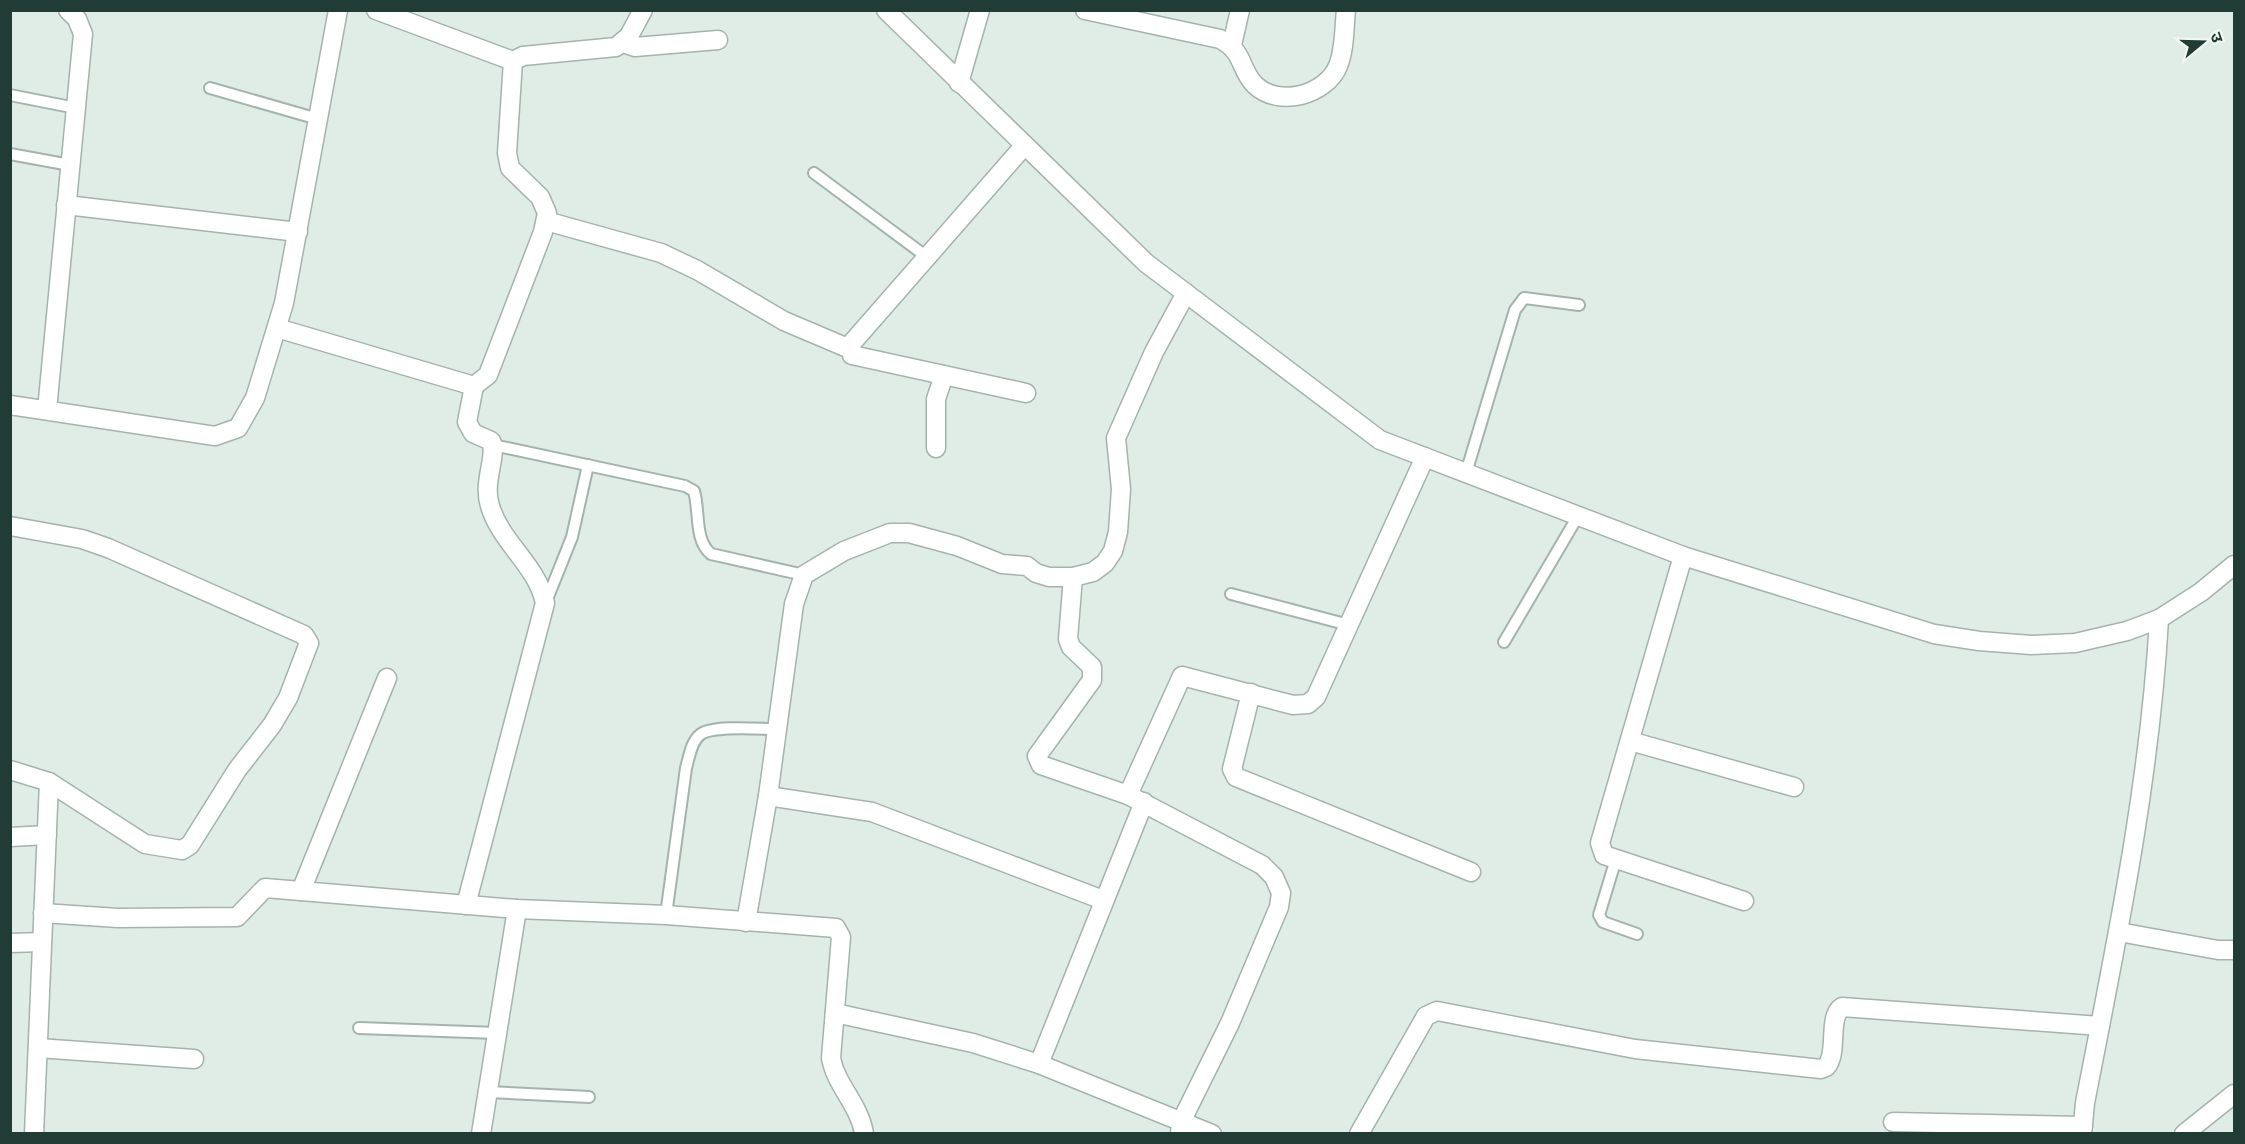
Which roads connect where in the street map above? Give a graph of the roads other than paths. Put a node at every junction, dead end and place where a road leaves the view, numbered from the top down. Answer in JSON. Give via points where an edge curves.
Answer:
{"nodes":[{"id":1,"x":68,"y":10,"type":"edge"},
{"id":2,"x":338,"y":10,"type":"edge"},
{"id":3,"x":376,"y":10,"type":"edge"},
{"id":4,"x":643,"y":10,"type":"edge"},
{"id":5,"x":886,"y":10,"type":"edge"},
{"id":6,"x":980,"y":10,"type":"edge"},
{"id":7,"x":1085,"y":10,"type":"edge"},
{"id":8,"x":1240,"y":10,"type":"edge"},
{"id":9,"x":1346,"y":10,"type":"edge"},
{"id":10,"x":1131,"y":16,"type":"edge"},
{"id":11,"x":717,"y":40,"type":"dead end"},
{"id":12,"x":624,"y":43,"type":"junction"},
{"id":13,"x":1232,"y":45,"type":"junction"},
{"id":14,"x":513,"y":61,"type":"junction"},
{"id":15,"x":959,"y":83,"type":"junction"},
{"id":16,"x":210,"y":88,"type":"dead end"},
{"id":17,"x":10,"y":95,"type":"edge"},
{"id":18,"x":76,"y":108,"type":"junction"},
{"id":19,"x":318,"y":119,"type":"junction"},
{"id":20,"x":1024,"y":146,"type":"junction"},
{"id":21,"x":10,"y":154,"type":"edge"},
{"id":22,"x":70,"y":165,"type":"junction"},
{"id":23,"x":814,"y":173,"type":"dead end"},
{"id":24,"x":66,"y":205,"type":"junction"},
{"id":25,"x":546,"y":221,"type":"junction"},
{"id":26,"x":298,"y":232,"type":"junction"},
{"id":27,"x":927,"y":257,"type":"junction"},
{"id":28,"x":1186,"y":293,"type":"junction"},
{"id":29,"x":1579,"y":305,"type":"dead end"},
{"id":30,"x":277,"y":327,"type":"junction"},
{"id":31,"x":850,"y":349,"type":"junction"},
{"id":32,"x":944,"y":375,"type":"junction"},
{"id":33,"x":474,"y":386,"type":"junction"},
{"id":34,"x":1026,"y":393,"type":"dead end"},
{"id":35,"x":10,"y":405,"type":"edge"},
{"id":36,"x":47,"y":410,"type":"junction"},
{"id":37,"x":493,"y":445,"type":"junction"},
{"id":38,"x":936,"y":448,"type":"dead end"},
{"id":39,"x":1425,"y":457,"type":"junction"},
{"id":40,"x":588,"y":465,"type":"junction"},
{"id":41,"x":1466,"y":473,"type":"junction"},
{"id":42,"x":1578,"y":516,"type":"junction"},
{"id":43,"x":10,"y":526,"type":"edge"},
{"id":44,"x":1683,"y":556,"type":"junction"},
{"id":45,"x":2235,"y":565,"type":"edge"},
{"id":46,"x":804,"y":575,"type":"junction"},
{"id":47,"x":1073,"y":576,"type":"junction"},
{"id":48,"x":1231,"y":594,"type":"dead end"},
{"id":49,"x":545,"y":603,"type":"junction"},
{"id":50,"x":2159,"y":619,"type":"junction"},
{"id":51,"x":1348,"y":625,"type":"junction"},
{"id":52,"x":1504,"y":642,"type":"dead end"},
{"id":53,"x":387,"y":678,"type":"dead end"},
{"id":54,"x":1251,"y":693,"type":"junction"},
{"id":55,"x":776,"y":729,"type":"junction"},
{"id":56,"x":1630,"y":741,"type":"junction"},
{"id":57,"x":10,"y":770,"type":"edge"},
{"id":58,"x":49,"y":782,"type":"junction"},
{"id":59,"x":1794,"y":787,"type":"dead end"},
{"id":60,"x":768,"y":796,"type":"junction"},
{"id":61,"x":1136,"y":799,"type":"junction"},
{"id":62,"x":47,"y":835,"type":"junction"},
{"id":63,"x":10,"y":837,"type":"edge"},
{"id":64,"x":1616,"y":859,"type":"junction"},
{"id":65,"x":1471,"y":872,"type":"dead end"},
{"id":66,"x":301,"y":891,"type":"junction"},
{"id":67,"x":1103,"y":900,"type":"junction"},
{"id":68,"x":1744,"y":901,"type":"dead end"},
{"id":69,"x":466,"y":905,"type":"junction"},
{"id":70,"x":517,"y":909,"type":"junction"},
{"id":71,"x":43,"y":913,"type":"junction"},
{"id":72,"x":666,"y":915,"type":"junction"},
{"id":73,"x":746,"y":922,"type":"junction"},
{"id":74,"x":2119,"y":932,"type":"junction"},
{"id":75,"x":1637,"y":934,"type":"dead end"},
{"id":76,"x":42,"y":942,"type":"junction"},
{"id":77,"x":10,"y":943,"type":"edge"},
{"id":78,"x":2235,"y":950,"type":"edge"},
{"id":79,"x":835,"y":1013,"type":"junction"},
{"id":80,"x":2100,"y":1026,"type":"junction"},
{"id":81,"x":359,"y":1028,"type":"dead end"},
{"id":82,"x":497,"y":1033,"type":"junction"},
{"id":83,"x":38,"y":1048,"type":"junction"},
{"id":84,"x":194,"y":1059,"type":"dead end"},
{"id":85,"x":1039,"y":1064,"type":"junction"},
{"id":86,"x":488,"y":1092,"type":"junction"},
{"id":87,"x":2235,"y":1094,"type":"edge"},
{"id":88,"x":589,"y":1097,"type":"dead end"},
{"id":89,"x":1893,"y":1122,"type":"dead end"},
{"id":90,"x":1181,"y":1128,"type":"edge"},
{"id":91,"x":2083,"y":1130,"type":"edge"},
{"id":92,"x":34,"y":1134,"type":"edge"},
{"id":93,"x":481,"y":1134,"type":"edge"},
{"id":94,"x":864,"y":1134,"type":"edge"},
{"id":95,"x":1212,"y":1134,"type":"edge"},
{"id":96,"x":1359,"y":1134,"type":"edge"},
{"id":97,"x":2184,"y":1134,"type":"edge"}],
"edges":[{"from":1,"to":18,"type":"street","via":[[83,34]]},
{"from":2,"to":19,"type":"street"},
{"from":3,"to":14,"type":"street"},
{"from":4,"to":12,"type":"street"},
{"from":5,"to":15,"type":"street"},
{"from":6,"to":15,"type":"street"},
{"from":7,"to":10,"type":"street"},
{"from":8,"to":13,"type":"street"},
{"from":9,"to":13,"type":"street","via":[[1337,69],[1328,81],[1300,95],[1286,98],[1263,92],[1253,83]]},
{"from":10,"to":13,"type":"street"},
{"from":11,"to":12,"type":"street","via":[[635,47]]},
{"from":12,"to":14,"type":"street","via":[[523,56]]},
{"from":14,"to":25,"type":"street","via":[[507,153],[510,168],[540,197]]},
{"from":15,"to":20,"type":"street"},
{"from":16,"to":19,"type":"lane"},
{"from":17,"to":18,"type":"lane"},
{"from":18,"to":22,"type":"street"},
{"from":19,"to":26,"type":"street"},
{"from":20,"to":27,"type":"street"},
{"from":20,"to":28,"type":"street","via":[[1146,262]]},
{"from":21,"to":22,"type":"lane"},
{"from":22,"to":24,"type":"street"},
{"from":23,"to":27,"type":"lane"},
{"from":24,"to":26,"type":"street"},
{"from":24,"to":36,"type":"street"},
{"from":25,"to":31,"type":"street","via":[[661,253],[784,321]]},
{"from":25,"to":33,"type":"street","via":[[488,375]]},
{"from":26,"to":30,"type":"street"},
{"from":27,"to":31,"type":"street"},
{"from":28,"to":39,"type":"street","via":[[1380,440]]},
{"from":28,"to":47,"type":"street","via":[[1154,352],[1116,438],[1121,489],[1113,551],[1093,572]]},
{"from":29,"to":41,"type":"lane","via":[[1524,298],[1515,310]]},
{"from":30,"to":33,"type":"street"},
{"from":30,"to":36,"type":"street","via":[[255,398],[238,428],[225,434],[215,436]]},
{"from":31,"to":32,"type":"street","via":[[852,355]]},
{"from":32,"to":34,"type":"street"},
{"from":32,"to":38,"type":"street","via":[[936,399]]},
{"from":33,"to":37,"type":"street","via":[[467,422],[473,434]]},
{"from":35,"to":36,"type":"street"},
{"from":37,"to":40,"type":"lane"},
{"from":37,"to":49,"type":"street","via":[[486,481],[496,525],[537,578]]},
{"from":39,"to":41,"type":"street"},
{"from":39,"to":51,"type":"street"},
{"from":40,"to":46,"type":"lane","via":[[686,486],[694,491],[700,536],[703,547],[711,554]]},
{"from":40,"to":49,"type":"lane","via":[[572,537]]},
{"from":41,"to":42,"type":"street"},
{"from":42,"to":44,"type":"street"},
{"from":42,"to":52,"type":"lane"},
{"from":43,"to":58,"type":"street","via":[[82,539],[108,548],[304,634],[309,643],[288,698],[272,725],[237,770],[186,849],[161,849],[145,844]]},
{"from":44,"to":50,"type":"street","via":[[1934,634],[1979,641],[2075,643]]},
{"from":44,"to":56,"type":"street"},
{"from":45,"to":50,"type":"street"},
{"from":46,"to":47,"type":"street","via":[[865,542],[890,533],[909,533],[1002,564],[1027,566],[1049,577]]},
{"from":46,"to":55,"type":"street","via":[[794,604]]},
{"from":47,"to":61,"type":"street","via":[[1068,639],[1092,667],[1092,680],[1037,756],[1038,761]]},
{"from":48,"to":51,"type":"lane"},
{"from":49,"to":69,"type":"street"},
{"from":50,"to":74,"type":"street","via":[[2153,706]]},
{"from":51,"to":54,"type":"street","via":[[1316,697],[1308,704],[1293,705]]},
{"from":53,"to":66,"type":"street"},
{"from":54,"to":61,"type":"street","via":[[1182,676]]},
{"from":54,"to":65,"type":"street","via":[[1232,769],[1236,777]]},
{"from":55,"to":60,"type":"street"},
{"from":55,"to":72,"type":"lane","via":[[715,730],[701,734],[692,747]]},
{"from":56,"to":59,"type":"street"},
{"from":56,"to":64,"type":"street","via":[[1600,843],[1605,855]]},
{"from":57,"to":58,"type":"street"},
{"from":58,"to":62,"type":"street"},
{"from":60,"to":67,"type":"street","via":[[872,812]]},
{"from":60,"to":73,"type":"street"},
{"from":61,"to":67,"type":"street"},
{"from":61,"to":90,"type":"street","via":[[1262,865],[1274,876],[1281,893],[1279,908]]},
{"from":62,"to":63,"type":"street"},
{"from":62,"to":71,"type":"street"},
{"from":64,"to":68,"type":"street"},
{"from":64,"to":75,"type":"lane","via":[[1599,915],[1604,922]]},
{"from":66,"to":69,"type":"street"},
{"from":66,"to":71,"type":"street","via":[[265,888],[237,917],[118,918]]},
{"from":67,"to":85,"type":"street"},
{"from":69,"to":70,"type":"street"},
{"from":70,"to":72,"type":"street"},
{"from":70,"to":82,"type":"street"},
{"from":71,"to":76,"type":"street"},
{"from":72,"to":73,"type":"street"},
{"from":73,"to":79,"type":"street","via":[[838,930],[842,937]]},
{"from":74,"to":78,"type":"street"},
{"from":74,"to":80,"type":"street"},
{"from":76,"to":77,"type":"street"},
{"from":76,"to":83,"type":"street"},
{"from":79,"to":85,"type":"street","via":[[973,1043]]},
{"from":79,"to":94,"type":"street","via":[[833,1066],[859,1115]]},
{"from":80,"to":91,"type":"street"},
{"from":80,"to":96,"type":"street","via":[[1842,1007],[1836,1014],[1831,1060],[1821,1069],[1635,1049],[1437,1011],[1426,1016]]},
{"from":81,"to":82,"type":"lane"},
{"from":82,"to":86,"type":"street"},
{"from":83,"to":84,"type":"street"},
{"from":83,"to":92,"type":"street"},
{"from":85,"to":90,"type":"street"},
{"from":86,"to":88,"type":"lane"},
{"from":86,"to":93,"type":"street"},
{"from":87,"to":97,"type":"street"},
{"from":89,"to":91,"type":"street"},
{"from":90,"to":95,"type":"street"}]}
